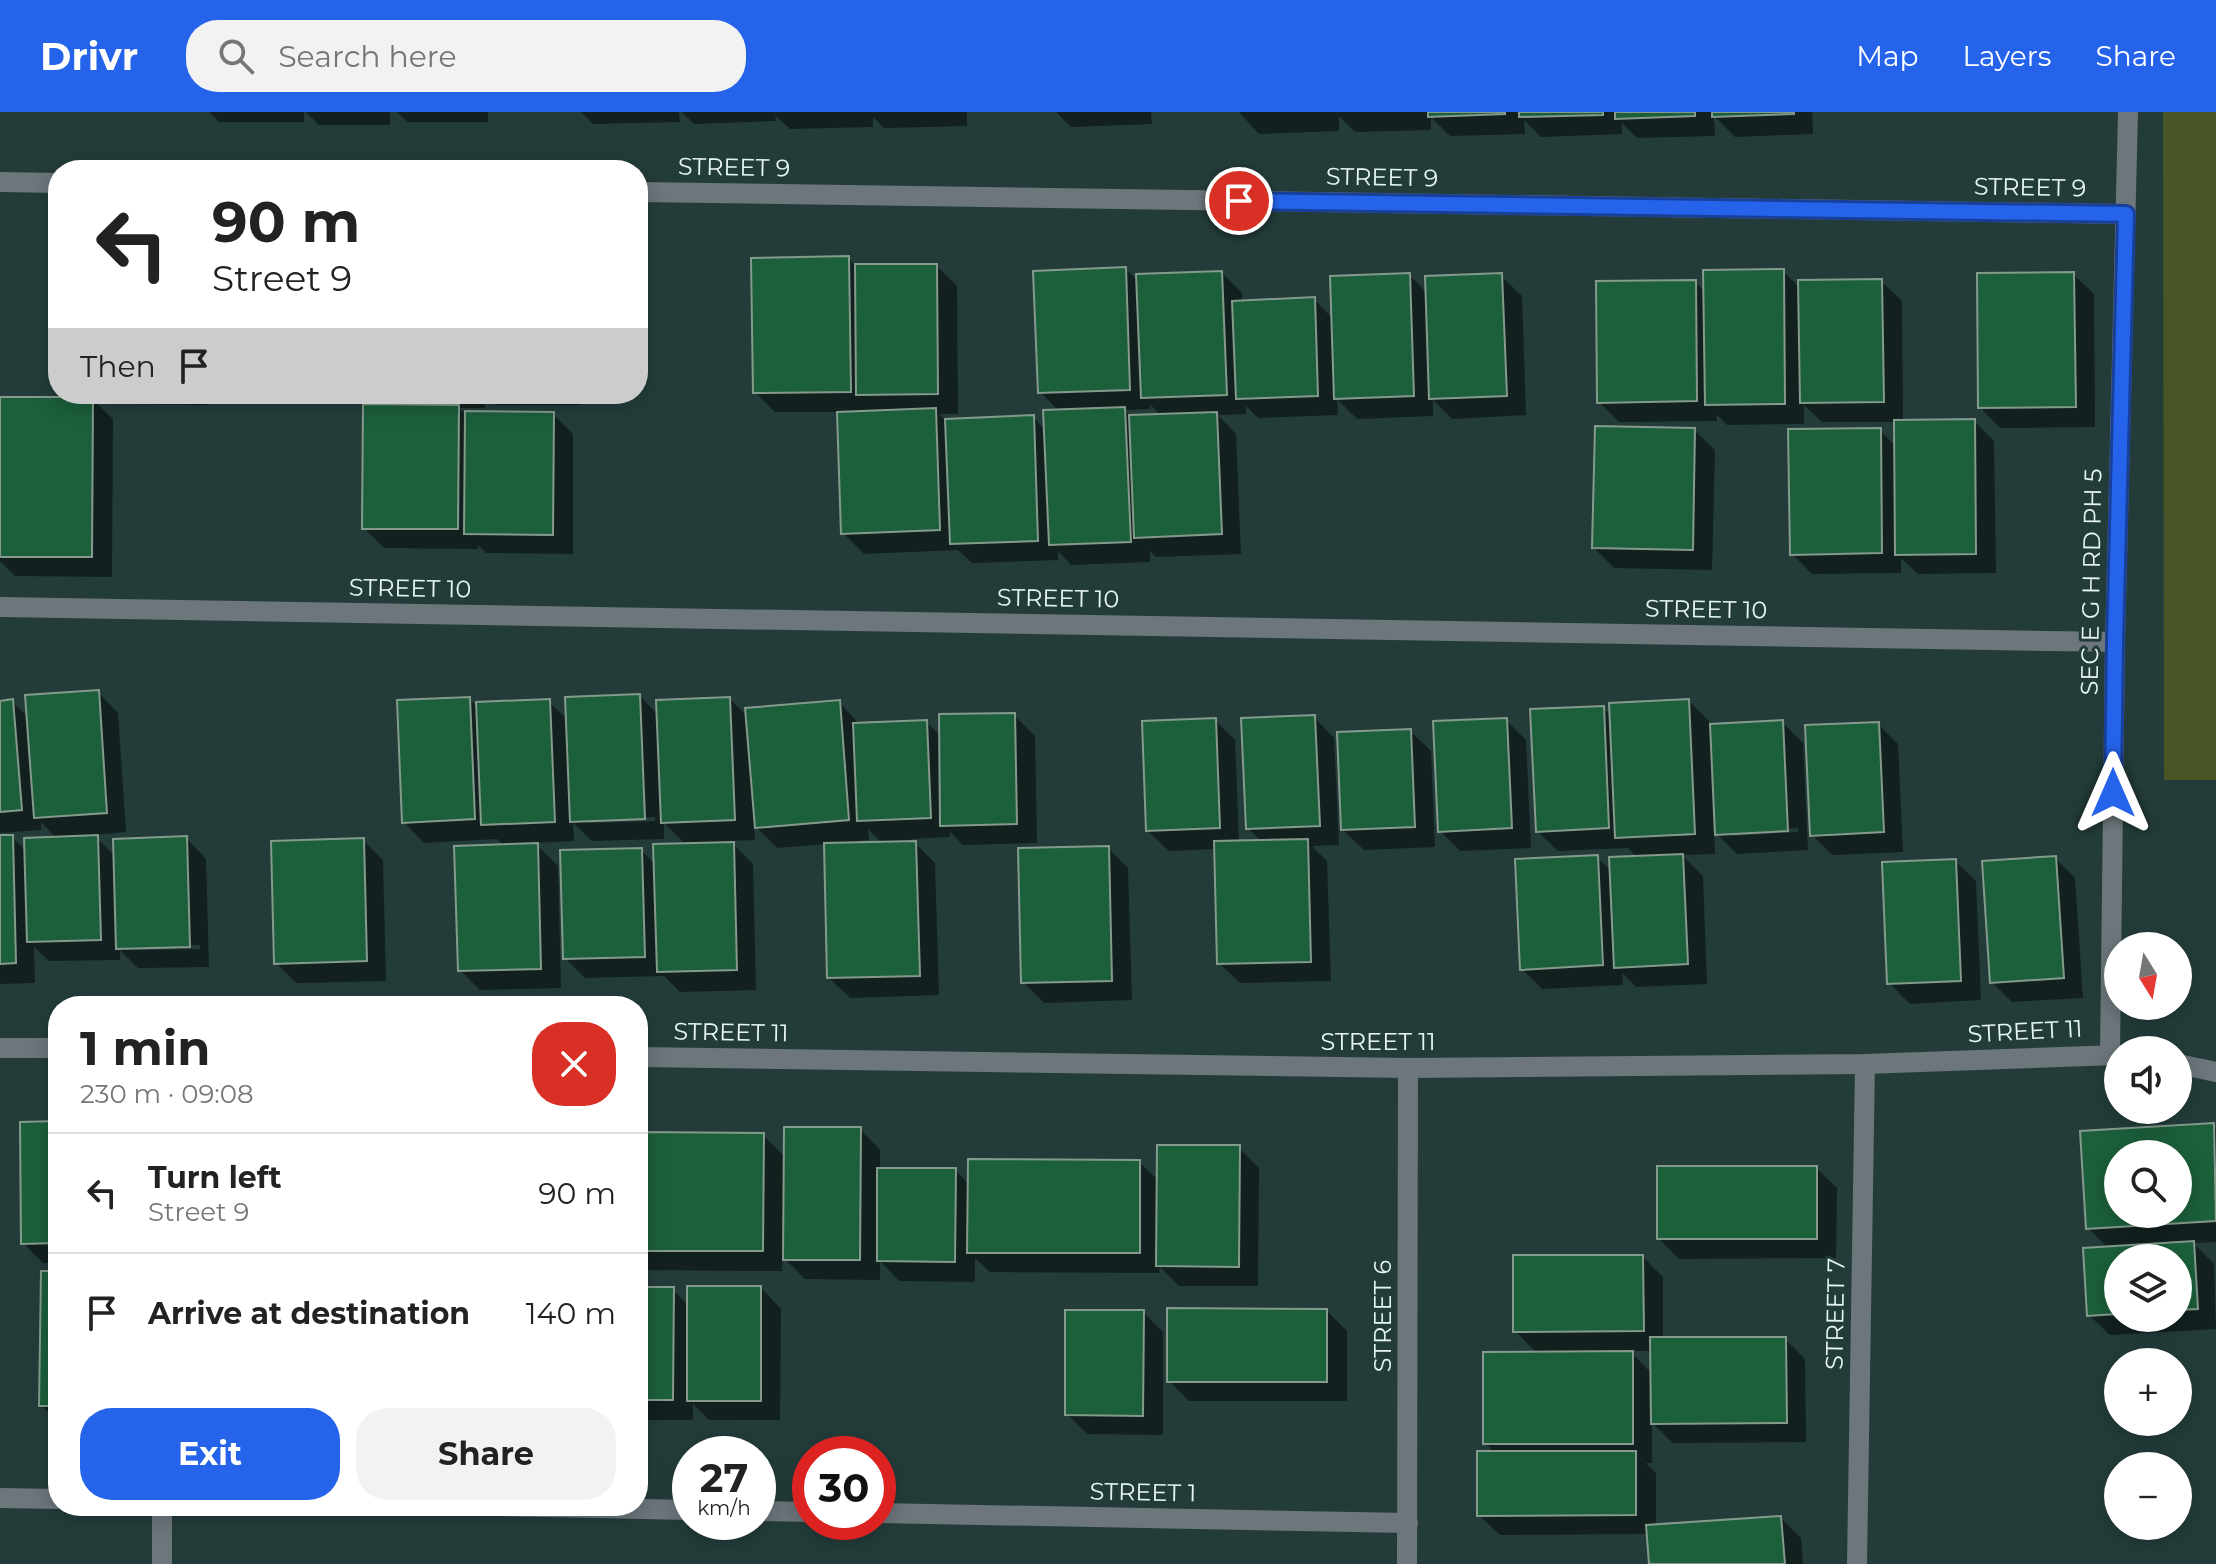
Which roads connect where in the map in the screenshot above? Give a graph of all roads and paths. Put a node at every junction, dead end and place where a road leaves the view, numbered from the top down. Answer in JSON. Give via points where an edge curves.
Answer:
{"nodes":[{"id":1,"x":2128,"y":112,"type":"edge"},
{"id":2,"x":0,"y":182,"type":"edge"},
{"id":3,"x":48,"y":183,"type":"edge"},
{"id":4,"x":648,"y":192,"type":"edge"},
{"id":5,"x":2126,"y":214,"type":"junction"},
{"id":6,"x":0,"y":607,"type":"edge"},
{"id":7,"x":2115,"y":642,"type":"junction"},
{"id":8,"x":2114,"y":1036,"type":"edge"},
{"id":9,"x":0,"y":1048,"type":"edge"},
{"id":10,"x":48,"y":1048,"type":"edge"},
{"id":11,"x":2104,"y":1054,"type":"edge"},
{"id":12,"x":648,"y":1057,"type":"edge"},
{"id":13,"x":1865,"y":1064,"type":"junction"},
{"id":14,"x":2192,"y":1067,"type":"edge"},
{"id":15,"x":1408,"y":1068,"type":"junction"},
{"id":16,"x":2216,"y":1072,"type":"edge"},
{"id":17,"x":0,"y":1498,"type":"edge"},
{"id":18,"x":48,"y":1499,"type":"edge"},
{"id":19,"x":648,"y":1509,"type":"edge"},
{"id":20,"x":672,"y":1510,"type":"edge"},
{"id":21,"x":896,"y":1513,"type":"edge"},
{"id":22,"x":162,"y":1516,"type":"edge"},
{"id":23,"x":1408,"y":1523,"type":"junction"},
{"id":24,"x":162,"y":1564,"type":"edge"},
{"id":25,"x":1407,"y":1564,"type":"edge"},
{"id":26,"x":1857,"y":1564,"type":"edge"}],
"edges":[{"from":1,"to":5,"type":"street","name":"SEC E G H RD PH 5"},
{"from":2,"to":3,"type":"street"},
{"from":4,"to":5,"type":"street","name":"STREET 9"},
{"from":5,"to":7,"type":"street","name":"SEC E G H RD PH 5"},
{"from":6,"to":7,"type":"street","name":"STREET 10"},
{"from":7,"to":8,"type":"street","name":"SEC E G H RD PH 5"},
{"from":9,"to":10,"type":"street"},
{"from":11,"to":13,"type":"street","name":"STREET 11"},
{"from":12,"to":15,"type":"street","name":"STREET 11"},
{"from":13,"to":15,"type":"street","name":"STREET 11"},
{"from":13,"to":26,"type":"street","name":"STREET 7"},
{"from":14,"to":16,"type":"street"},
{"from":15,"to":23,"type":"street","name":"STREET 6"},
{"from":17,"to":18,"type":"street"},
{"from":19,"to":20,"type":"street"},
{"from":21,"to":23,"type":"street","name":"STREET 1"},
{"from":22,"to":24,"type":"street"},
{"from":23,"to":25,"type":"street","name":"STREET 6"}]}
